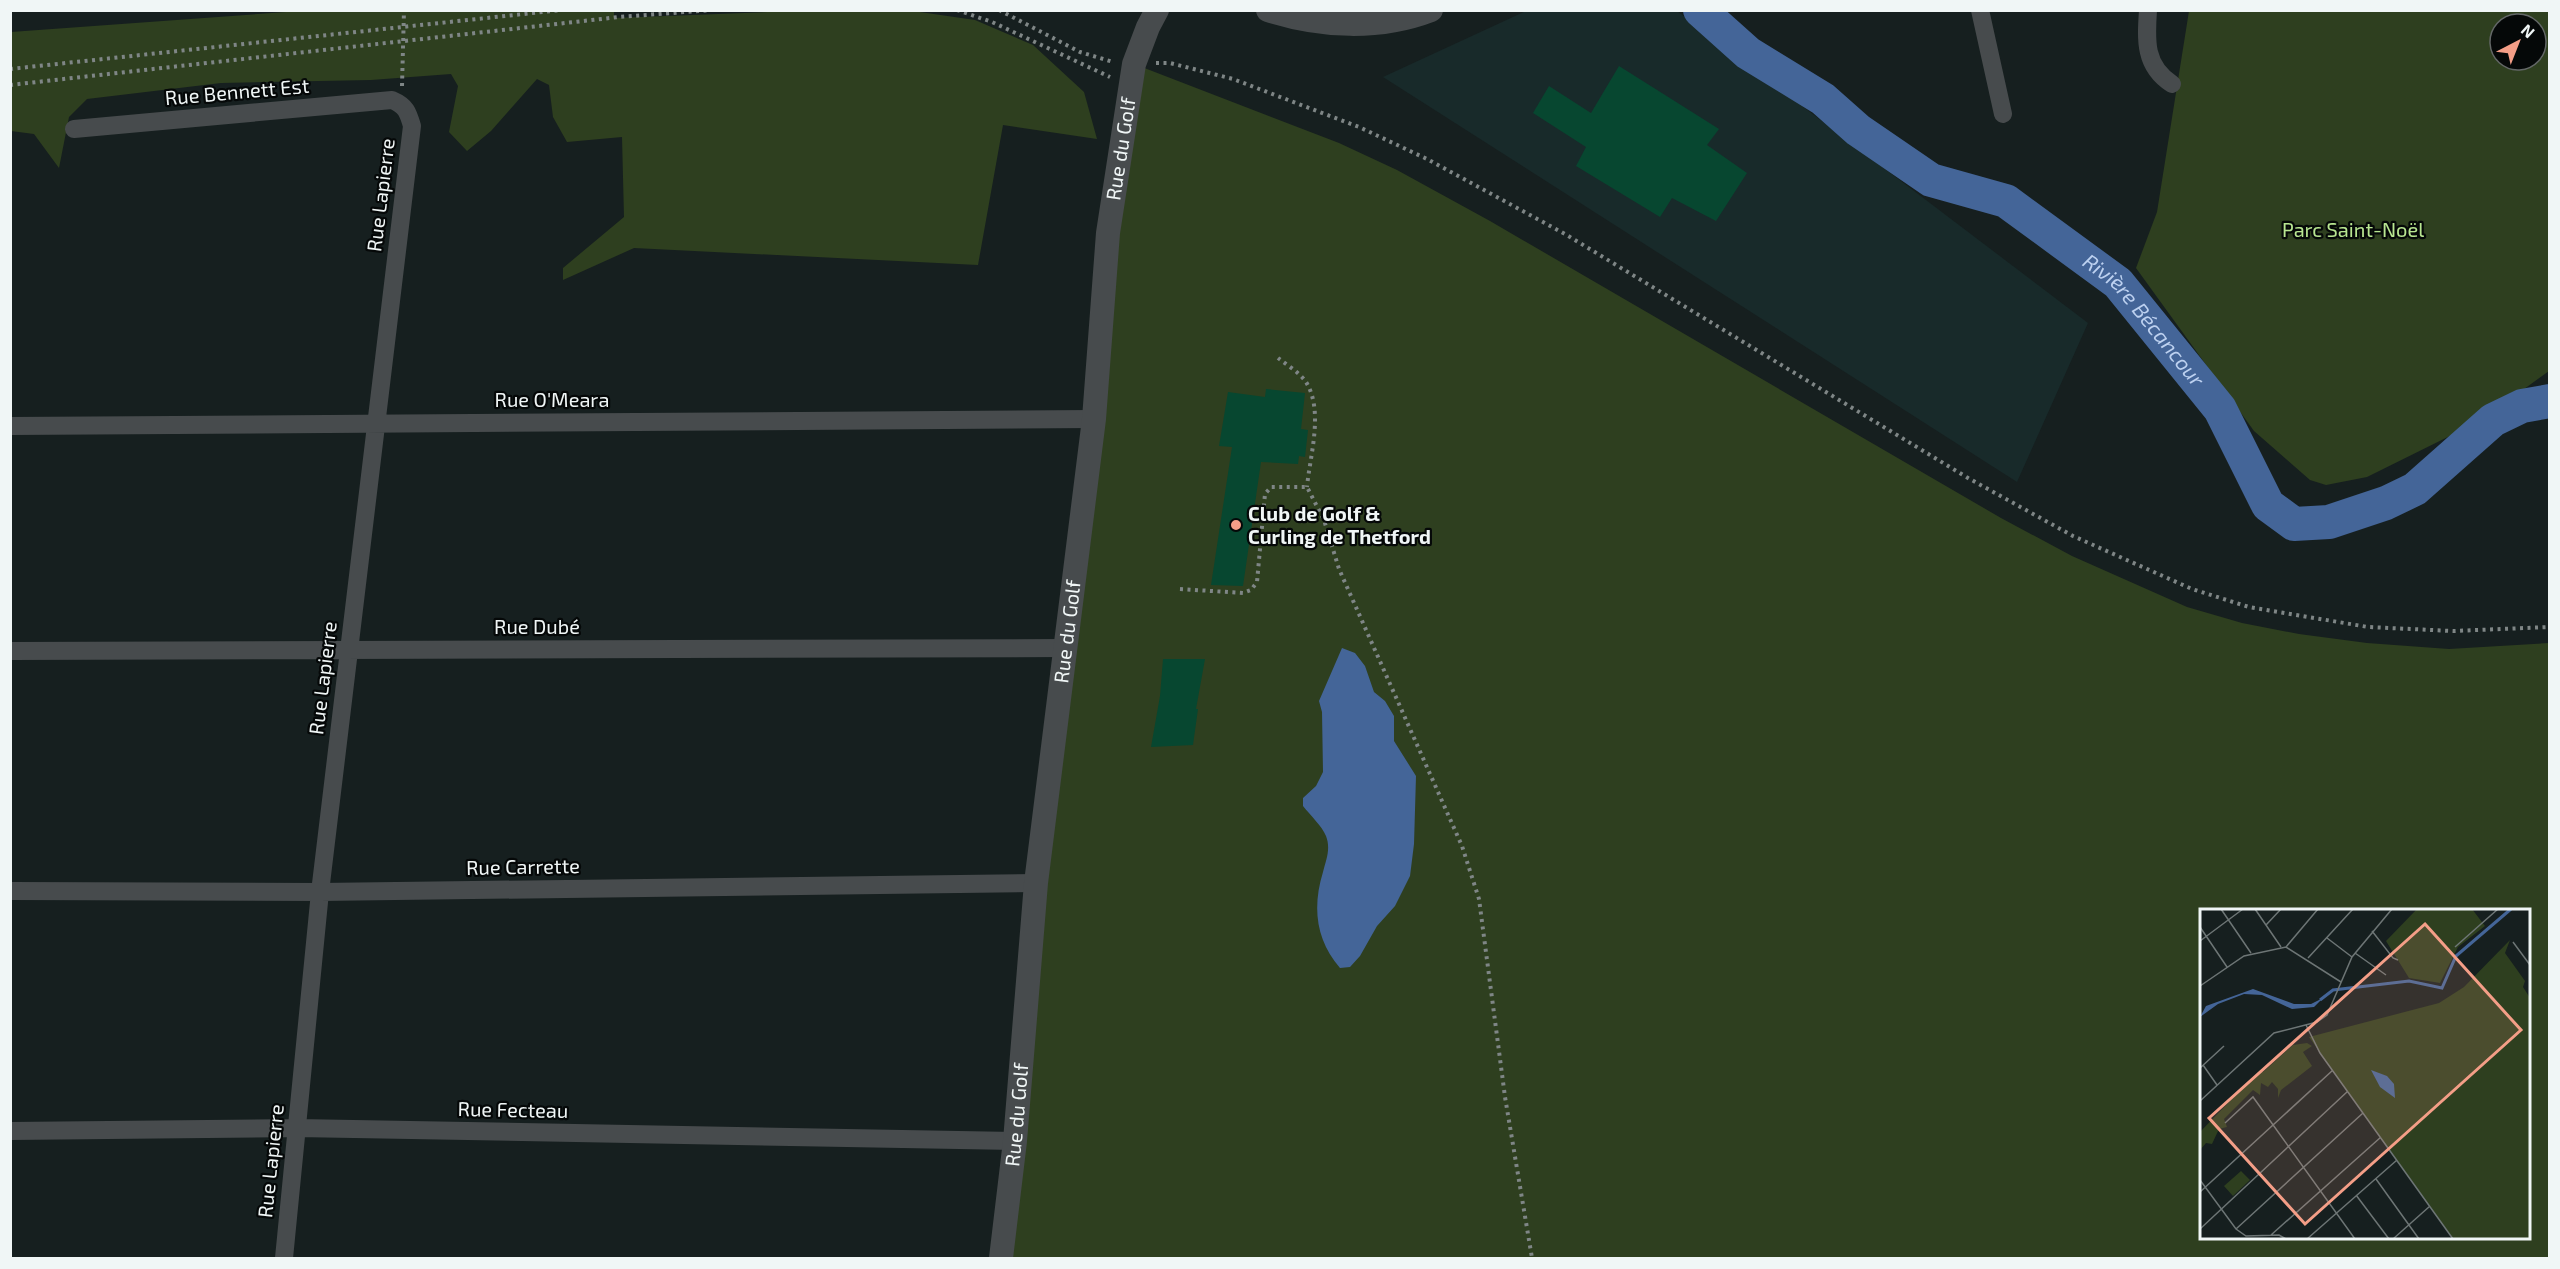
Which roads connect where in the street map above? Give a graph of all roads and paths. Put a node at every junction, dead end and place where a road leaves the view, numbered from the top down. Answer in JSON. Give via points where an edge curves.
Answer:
{"nodes":[{"id":1,"x":404,"y":10,"type":"edge"},
{"id":2,"x":561,"y":10,"type":"edge"},
{"id":3,"x":712,"y":10,"type":"edge"},
{"id":4,"x":957,"y":10,"type":"edge"},
{"id":5,"x":999,"y":10,"type":"edge"},
{"id":6,"x":1157,"y":10,"type":"edge"},
{"id":7,"x":1268,"y":10,"type":"edge"},
{"id":8,"x":1431,"y":10,"type":"edge"},
{"id":9,"x":1980,"y":10,"type":"edge"},
{"id":10,"x":2148,"y":10,"type":"edge"},
{"id":11,"x":403,"y":26,"type":"junction"},
{"id":12,"x":402,"y":41,"type":"junction"},
{"id":13,"x":10,"y":69,"type":"edge"},
{"id":14,"x":1132,"y":75,"type":"junction"},
{"id":15,"x":2172,"y":84,"type":"dead end"},
{"id":16,"x":10,"y":85,"type":"edge"},
{"id":17,"x":403,"y":105,"type":"junction"},
{"id":18,"x":2002,"y":114,"type":"dead end"},
{"id":19,"x":74,"y":129,"type":"dead end"},
{"id":20,"x":1278,"y":358,"type":"dead end"},
{"id":21,"x":1094,"y":418,"type":"junction"},
{"id":22,"x":377,"y":424,"type":"junction"},
{"id":23,"x":10,"y":426,"type":"edge"},
{"id":24,"x":1307,"y":487,"type":"junction"},
{"id":25,"x":1180,"y":589,"type":"dead end"},
{"id":26,"x":2550,"y":627,"type":"edge"},
{"id":27,"x":1064,"y":648,"type":"junction"},
{"id":28,"x":349,"y":650,"type":"junction"},
{"id":29,"x":10,"y":651,"type":"edge"},
{"id":30,"x":1036,"y":883,"type":"junction"},
{"id":31,"x":10,"y":891,"type":"edge"},
{"id":32,"x":320,"y":892,"type":"junction"},
{"id":33,"x":297,"y":1128,"type":"junction"},
{"id":34,"x":10,"y":1131,"type":"edge"},
{"id":35,"x":1015,"y":1141,"type":"junction"},
{"id":36,"x":284,"y":1258,"type":"edge"},
{"id":37,"x":1001,"y":1258,"type":"edge"},
{"id":38,"x":1532,"y":1258,"type":"edge"}],
"edges":[{"from":1,"to":11,"type":"path"},
{"from":2,"to":11,"type":"path"},
{"from":3,"to":12,"type":"path"},
{"from":4,"to":14,"type":"path"},
{"from":5,"to":14,"type":"path"},
{"from":6,"to":14,"type":"street","name":"Rue du Golf"},
{"from":7,"to":8,"type":"street","via":[[1332,24],[1376,24]]},
{"from":9,"to":18,"type":"street"},
{"from":10,"to":15,"type":"street","via":[[2146,39],[2150,61]]},
{"from":11,"to":12,"type":"path"},
{"from":11,"to":13,"type":"path"},
{"from":12,"to":16,"type":"path"},
{"from":12,"to":17,"type":"path"},
{"from":14,"to":21,"type":"street","name":"Rue du Golf","via":[[1108,233]]},
{"from":14,"to":26,"type":"path","via":[[1170,63],[1233,79],[1359,127],[1427,159],[1565,234],[1968,478],[2073,536],[2192,589],[2249,607],[2368,627]]},
{"from":17,"to":19,"type":"street","name":"Rue Bennett Est","via":[[392,100]]},
{"from":17,"to":22,"type":"street","name":"Rue Lapierre","via":[[412,126]]},
{"from":20,"to":24,"type":"path","via":[[1305,380],[1312,395],[1315,416]]},
{"from":21,"to":22,"type":"street","name":"Rue O'Meara"},
{"from":21,"to":27,"type":"street","name":"Rue du Golf"},
{"from":22,"to":23,"type":"street","name":"Rue O'Meara"},
{"from":22,"to":28,"type":"street","name":"Rue Lapierre"},
{"from":24,"to":25,"type":"path","via":[[1270,487],[1264,494],[1257,582],[1251,590],[1243,593]]},
{"from":24,"to":38,"type":"path","via":[[1324,520],[1353,602],[1462,846],[1479,899],[1504,1097]]},
{"from":27,"to":28,"type":"street","name":"Rue Dubé"},
{"from":27,"to":30,"type":"street","name":"Rue du Golf"},
{"from":28,"to":29,"type":"street","name":"Rue Dubé"},
{"from":28,"to":32,"type":"street","name":"Rue Lapierre"},
{"from":30,"to":32,"type":"street","name":"Rue Carrette"},
{"from":30,"to":35,"type":"street","name":"Rue du Golf"},
{"from":31,"to":32,"type":"street","name":"Rue Carrette"},
{"from":32,"to":33,"type":"street","name":"Rue Lapierre"},
{"from":33,"to":34,"type":"street","name":"Rue Fecteau"},
{"from":33,"to":35,"type":"street","name":"Rue Fecteau"},
{"from":33,"to":36,"type":"street","name":"Rue Lapierre"},
{"from":35,"to":37,"type":"street","name":"Rue du Golf"}]}
